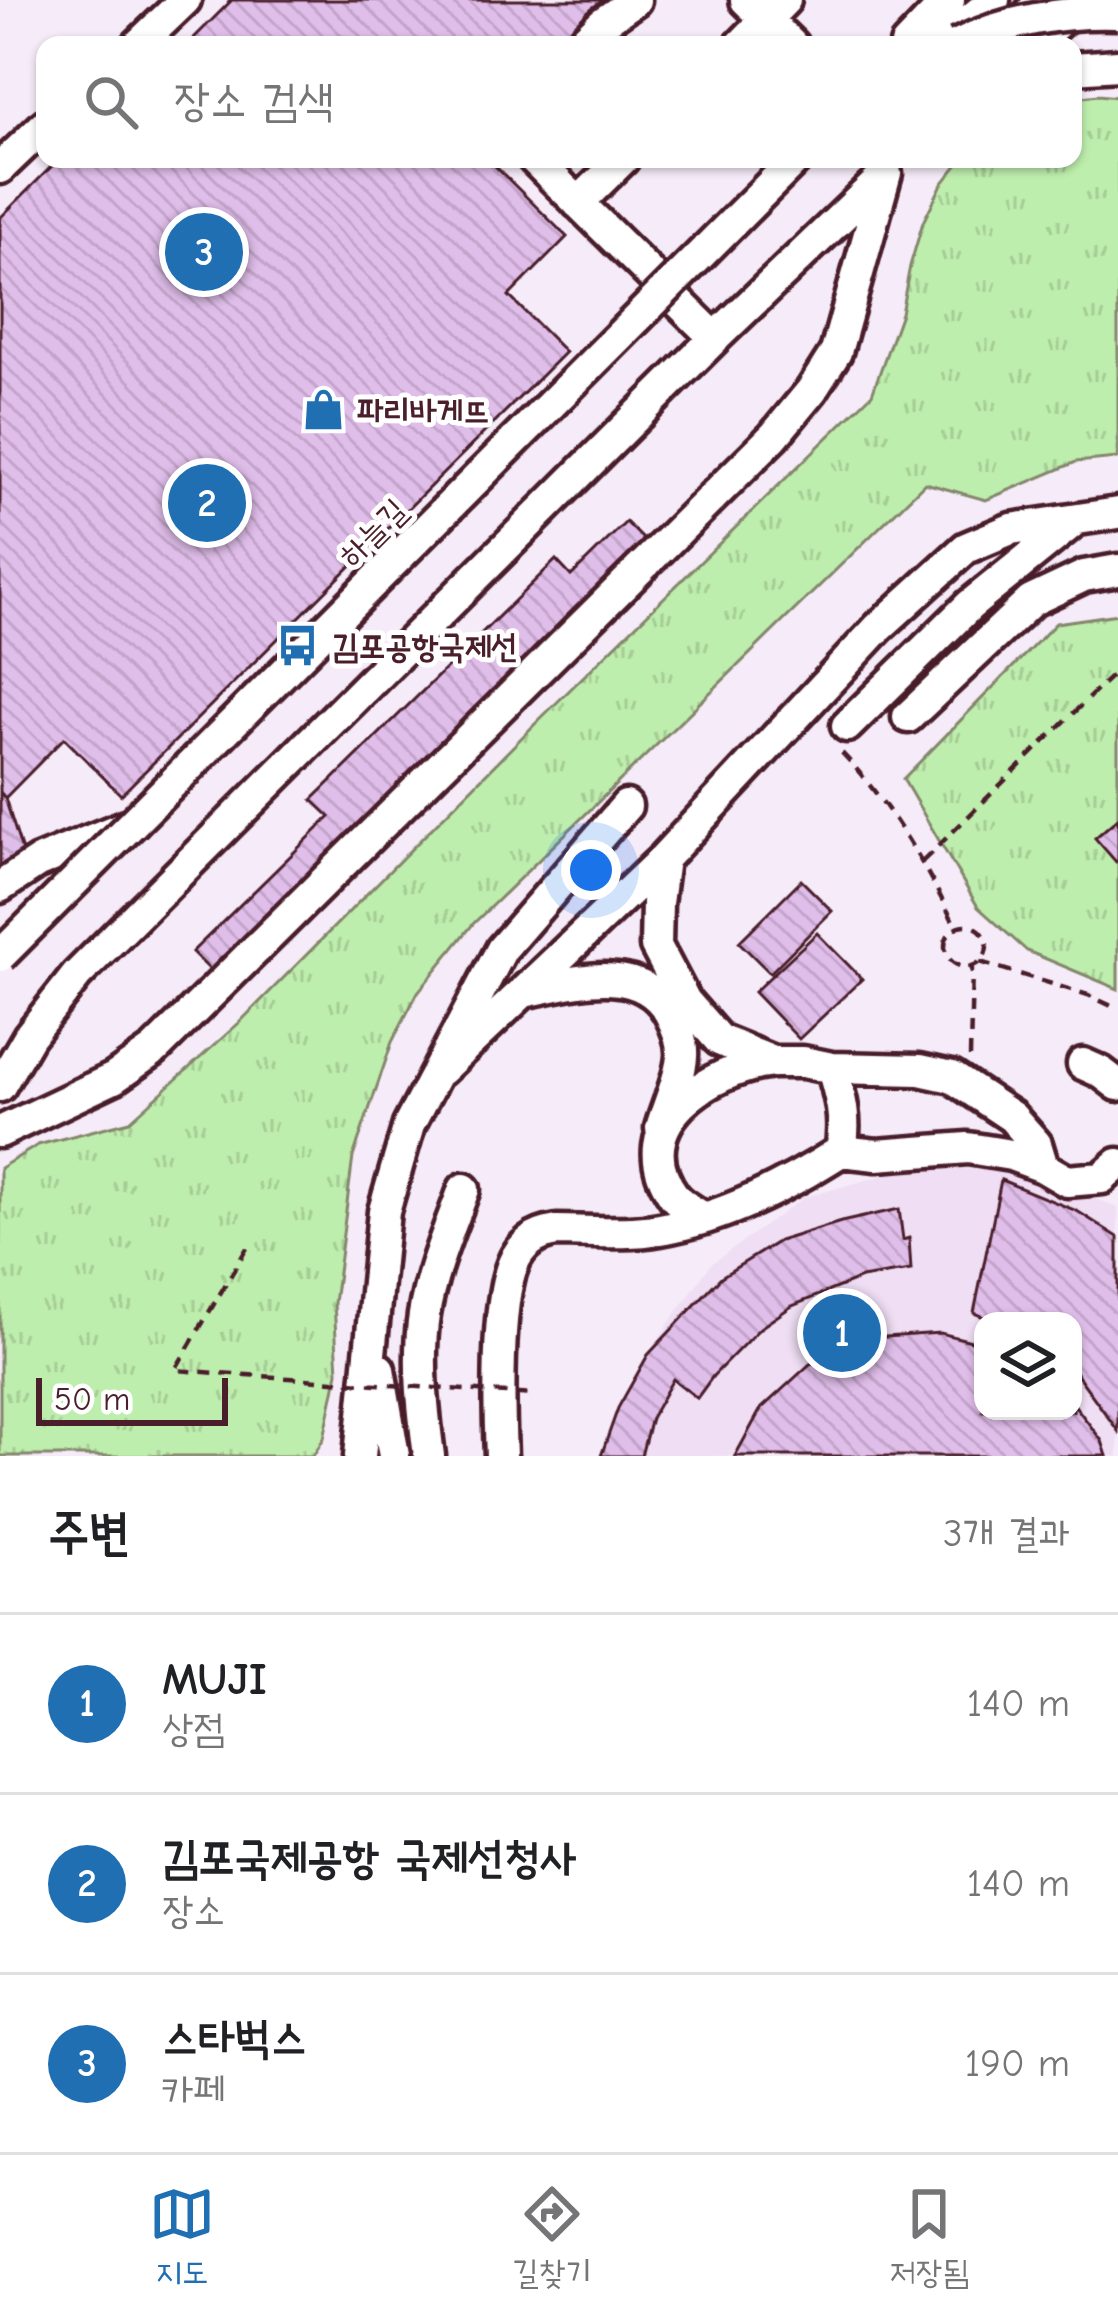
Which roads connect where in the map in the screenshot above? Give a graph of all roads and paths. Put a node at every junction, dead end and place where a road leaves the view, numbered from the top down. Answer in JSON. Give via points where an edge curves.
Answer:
{"nodes":[{"id":1,"x":185,"y":0,"type":"edge"},
{"id":2,"x":635,"y":0,"type":"edge"},
{"id":3,"x":950,"y":0,"type":"edge"},
{"id":4,"x":994,"y":0,"type":"edge"},
{"id":5,"x":1041,"y":0,"type":"edge"},
{"id":6,"x":1083,"y":0,"type":"edge"},
{"id":7,"x":766,"y":6,"type":"edge"},
{"id":8,"x":1118,"y":14,"type":"edge"},
{"id":9,"x":147,"y":36,"type":"edge"},
{"id":10,"x":588,"y":36,"type":"edge"},
{"id":11,"x":747,"y":36,"type":"edge"},
{"id":12,"x":786,"y":36,"type":"edge"},
{"id":13,"x":915,"y":36,"type":"edge"},
{"id":14,"x":950,"y":36,"type":"edge"},
{"id":15,"x":979,"y":36,"type":"edge"},
{"id":16,"x":1011,"y":36,"type":"edge"},
{"id":17,"x":1042,"y":36,"type":"edge"},
{"id":18,"x":1118,"y":65,"type":"edge"},
{"id":19,"x":1082,"y":67,"type":"edge"},
{"id":20,"x":36,"y":133,"type":"edge"},
{"id":21,"x":0,"y":168,"type":"edge"},
{"id":22,"x":543,"y":168,"type":"edge"},
{"id":23,"x":614,"y":168,"type":"edge"},
{"id":24,"x":787,"y":168,"type":"edge"},
{"id":25,"x":891,"y":168,"type":"edge"},
{"id":26,"x":892,"y":168,"type":"edge"},
{"id":27,"x":578,"y":203,"type":"junction"},
{"id":28,"x":715,"y":338,"type":"junction"},
{"id":29,"x":1118,"y":513,"type":"edge"},
{"id":30,"x":1077,"y":518,"type":"junction"},
{"id":31,"x":1118,"y":570,"type":"edge"},
{"id":32,"x":1118,"y":669,"type":"edge"},
{"id":33,"x":908,"y":717,"type":"dead end"},
{"id":34,"x":842,"y":737,"type":"joint"},
{"id":35,"x":626,"y":806,"type":"dead end"},
{"id":36,"x":133,"y":823,"type":"junction"},
{"id":37,"x":663,"y":859,"type":"junction"},
{"id":38,"x":923,"y":861,"type":"junction"},
{"id":39,"x":0,"y":887,"type":"edge"},
{"id":40,"x":957,"y":929,"type":"junction"},
{"id":41,"x":0,"y":956,"type":"edge"},
{"id":42,"x":980,"y":962,"type":"junction"},
{"id":43,"x":972,"y":967,"type":"junction"},
{"id":44,"x":524,"y":992,"type":"junction"},
{"id":45,"x":1118,"y":1009,"type":"edge"},
{"id":46,"x":773,"y":1061,"type":"junction"},
{"id":47,"x":1083,"y":1064,"type":"dead end"},
{"id":48,"x":832,"y":1068,"type":"junction"},
{"id":49,"x":440,"y":1070,"type":"junction"},
{"id":50,"x":970,"y":1070,"type":"dead end"},
{"id":51,"x":1118,"y":1085,"type":"edge"},
{"id":52,"x":0,"y":1086,"type":"edge"},
{"id":53,"x":662,"y":1128,"type":"junction"},
{"id":54,"x":0,"y":1132,"type":"edge"},
{"id":55,"x":841,"y":1151,"type":"junction"},
{"id":56,"x":1118,"y":1164,"type":"edge"},
{"id":57,"x":1043,"y":1167,"type":"junction"},
{"id":58,"x":464,"y":1189,"type":"dead end"},
{"id":59,"x":704,"y":1218,"type":"junction"},
{"id":60,"x":247,"y":1248,"type":"dead end"},
{"id":61,"x":371,"y":1322,"type":"junction"},
{"id":62,"x":535,"y":1395,"type":"dead end"},
{"id":63,"x":364,"y":1421,"type":"junction"},
{"id":64,"x":344,"y":1456,"type":"edge"},
{"id":65,"x":361,"y":1456,"type":"edge"},
{"id":66,"x":394,"y":1456,"type":"edge"},
{"id":67,"x":429,"y":1456,"type":"edge"},
{"id":68,"x":501,"y":1456,"type":"edge"}],
"edges":[{"from":1,"to":9,"type":"lane"},
{"from":2,"to":10,"type":"lane"},
{"from":3,"to":13,"type":"lane"},
{"from":4,"to":14,"type":"lane"},
{"from":5,"to":16,"type":"lane"},
{"from":6,"to":17,"type":"lane"},
{"from":7,"to":11,"type":"lane"},
{"from":7,"to":12,"type":"lane"},
{"from":8,"to":15,"type":"lane","bridge":true,"via":[[1010,23]]},
{"from":18,"to":19,"type":"lane"},
{"from":20,"to":21,"type":"lane"},
{"from":22,"to":27,"type":"lane"},
{"from":23,"to":27,"type":"lane"},
{"from":24,"to":36,"type":"lane","name":"하늘길","bridge":true},
{"from":25,"to":28,"type":"lane"},
{"from":26,"to":54,"type":"lane","via":[[836,352],[774,436],[154,1050]]},
{"from":27,"to":28,"type":"lane"},
{"from":28,"to":52,"type":"lane","via":[[77,975]]},
{"from":29,"to":30,"type":"lane"},
{"from":30,"to":34,"type":"lane","via":[[970,605]]},
{"from":30,"to":37,"type":"lane","via":[[1011,529],[966,548],[879,627]]},
{"from":31,"to":33,"type":"lane","via":[[1030,602]]},
{"from":32,"to":38,"type":"path"},
{"from":34,"to":38,"type":"path"},
{"from":35,"to":49,"type":"lane","via":[[502,949]]},
{"from":36,"to":39,"type":"lane","via":[[38,862]]},
{"from":36,"to":41,"type":"lane","name":"하늘길","bridge":true},
{"from":37,"to":44,"type":"lane"},
{"from":37,"to":46,"type":"lane","via":[[656,946],[685,1000],[719,1040]]},
{"from":38,"to":40,"type":"path"},
{"from":40,"to":42,"type":"path","via":[[983,932],[988,946]]},
{"from":40,"to":43,"type":"path","via":[[946,951]]},
{"from":42,"to":43,"type":"path"},
{"from":42,"to":45,"type":"path"},
{"from":43,"to":50,"type":"path"},
{"from":44,"to":49,"type":"lane"},
{"from":44,"to":53,"type":"lane","via":[[598,978],[632,982],[661,998],[678,1027],[682,1056]]},
{"from":46,"to":48,"type":"lane"},
{"from":46,"to":53,"type":"lane","via":[[721,1076]]},
{"from":47,"to":51,"type":"lane"},
{"from":48,"to":55,"type":"lane","via":[[843,1103]]},
{"from":48,"to":57,"type":"lane","via":[[952,1077],[1012,1117],[1036,1144]]},
{"from":49,"to":61,"type":"lane","via":[[409,1126],[384,1211]]},
{"from":53,"to":59,"type":"lane","via":[[660,1167],[676,1198]]},
{"from":55,"to":57,"type":"lane","via":[[968,1148]]},
{"from":55,"to":59,"type":"lane"},
{"from":56,"to":57,"type":"lane","via":[[1102,1178],[1067,1180]]},
{"from":58,"to":67,"type":"lane","via":[[424,1315]]},
{"from":59,"to":68,"type":"lane","via":[[657,1230],[543,1233],[520,1250],[503,1326]]},
{"from":60,"to":62,"type":"path","bridge":true,"via":[[175,1370]]},
{"from":61,"to":63,"type":"lane"},
{"from":61,"to":66,"type":"lane"},
{"from":63,"to":64,"type":"lane"},
{"from":63,"to":65,"type":"lane"}]}
